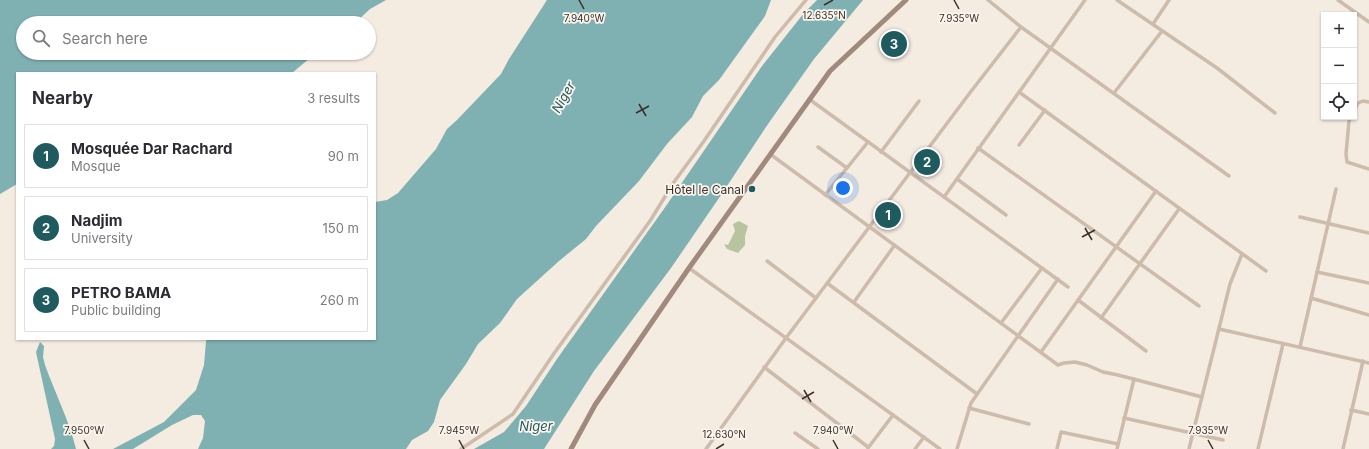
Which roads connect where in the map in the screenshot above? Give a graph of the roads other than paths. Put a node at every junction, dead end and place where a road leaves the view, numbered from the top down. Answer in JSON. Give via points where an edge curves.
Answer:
{"nodes":[{"id":1,"x":806,"y":0,"type":"edge"},
{"id":2,"x":906,"y":0,"type":"edge"},
{"id":3,"x":988,"y":0,"type":"edge"},
{"id":4,"x":1085,"y":0,"type":"edge"},
{"id":5,"x":1117,"y":0,"type":"edge"},
{"id":6,"x":1169,"y":0,"type":"edge"},
{"id":7,"x":1338,"y":0,"type":"edge"},
{"id":8,"x":1369,"y":22,"type":"edge"},
{"id":9,"x":1153,"y":24,"type":"junction"},
{"id":10,"x":1021,"y":27,"type":"junction"},
{"id":11,"x":1162,"y":30,"type":"junction"},
{"id":12,"x":1051,"y":48,"type":"junction"},
{"id":13,"x":1019,"y":92,"type":"junction"},
{"id":14,"x":1114,"y":94,"type":"junction"},
{"id":15,"x":809,"y":99,"type":"junction"},
{"id":16,"x":919,"y":101,"type":"dead end"},
{"id":17,"x":1369,"y":102,"type":"edge"},
{"id":18,"x":1357,"y":105,"type":"edge"},
{"id":19,"x":1045,"y":110,"type":"junction"},
{"id":20,"x":1275,"y":113,"type":"dead end"},
{"id":21,"x":1350,"y":120,"type":"edge"},
{"id":22,"x":868,"y":142,"type":"junction"},
{"id":23,"x":1019,"y":145,"type":"dead end"},
{"id":24,"x":818,"y":147,"type":"dead end"},
{"id":25,"x":978,"y":148,"type":"junction"},
{"id":26,"x":881,"y":152,"type":"junction"},
{"id":27,"x":770,"y":154,"type":"junction"},
{"id":28,"x":847,"y":168,"type":"junction"},
{"id":29,"x":1369,"y":169,"type":"edge"},
{"id":30,"x":910,"y":173,"type":"junction"},
{"id":31,"x":1229,"y":176,"type":"dead end"},
{"id":32,"x":957,"y":178,"type":"junction"},
{"id":33,"x":1336,"y":188,"type":"dead end"},
{"id":34,"x":1156,"y":191,"type":"junction"},
{"id":35,"x":825,"y":195,"type":"junction"},
{"id":36,"x":944,"y":197,"type":"junction"},
{"id":37,"x":1179,"y":208,"type":"junction"},
{"id":38,"x":1006,"y":215,"type":"dead end"},
{"id":39,"x":1300,"y":217,"type":"dead end"},
{"id":40,"x":1328,"y":224,"type":"junction"},
{"id":41,"x":869,"y":228,"type":"junction"},
{"id":42,"x":1369,"y":233,"type":"edge"},
{"id":43,"x":894,"y":246,"type":"junction"},
{"id":44,"x":1116,"y":246,"type":"junction"},
{"id":45,"x":1242,"y":254,"type":"junction"},
{"id":46,"x":767,"y":261,"type":"dead end"},
{"id":47,"x":1140,"y":263,"type":"junction"},
{"id":48,"x":689,"y":268,"type":"junction"},
{"id":49,"x":1042,"y":268,"type":"junction"},
{"id":50,"x":1266,"y":272,"type":"dead end"},
{"id":51,"x":1317,"y":272,"type":"junction"},
{"id":52,"x":1058,"y":279,"type":"junction"},
{"id":53,"x":828,"y":283,"type":"junction"},
{"id":54,"x":1369,"y":283,"type":"edge"},
{"id":55,"x":1068,"y":287,"type":"dead end"},
{"id":56,"x":816,"y":298,"type":"junction"},
{"id":57,"x":1311,"y":298,"type":"junction"},
{"id":58,"x":1078,"y":300,"type":"junction"},
{"id":59,"x":854,"y":302,"type":"junction"},
{"id":60,"x":1199,"y":306,"type":"dead end"},
{"id":61,"x":1369,"y":315,"type":"edge"},
{"id":62,"x":1101,"y":318,"type":"junction"},
{"id":63,"x":1001,"y":323,"type":"junction"},
{"id":64,"x":1219,"y":329,"type":"junction"},
{"id":65,"x":1018,"y":336,"type":"junction"},
{"id":66,"x":786,"y":338,"type":"junction"},
{"id":67,"x":1283,"y":344,"type":"junction"},
{"id":68,"x":1300,"y":347,"type":"junction"},
{"id":69,"x":1146,"y":351,"type":"dead end"},
{"id":70,"x":1041,"y":352,"type":"junction"},
{"id":71,"x":1363,"y":362,"type":"junction"},
{"id":72,"x":1369,"y":363,"type":"edge"},
{"id":73,"x":764,"y":367,"type":"junction"},
{"id":74,"x":1134,"y":380,"type":"junction"},
{"id":75,"x":977,"y":394,"type":"junction"},
{"id":76,"x":1202,"y":397,"type":"junction"},
{"id":77,"x":970,"y":408,"type":"junction"},
{"id":78,"x":1351,"y":410,"type":"junction"},
{"id":79,"x":1369,"y":414,"type":"edge"},
{"id":80,"x":893,"y":415,"type":"junction"},
{"id":81,"x":1124,"y":418,"type":"junction"},
{"id":82,"x":1030,"y":424,"type":"dead end"},
{"id":83,"x":795,"y":433,"type":"dead end"},
{"id":84,"x":1193,"y":433,"type":"junction"},
{"id":85,"x":924,"y":437,"type":"junction"},
{"id":86,"x":1223,"y":440,"type":"dead end"},
{"id":87,"x":1118,"y":444,"type":"junction"},
{"id":88,"x":868,"y":448,"type":"edge"},
{"id":89,"x":461,"y":449,"type":"edge"},
{"id":90,"x":571,"y":449,"type":"edge"},
{"id":91,"x":707,"y":449,"type":"edge"},
{"id":92,"x":818,"y":449,"type":"edge"},
{"id":93,"x":915,"y":449,"type":"edge"},
{"id":94,"x":940,"y":449,"type":"edge"},
{"id":95,"x":957,"y":449,"type":"edge"},
{"id":96,"x":1057,"y":449,"type":"edge"},
{"id":97,"x":1117,"y":449,"type":"edge"},
{"id":98,"x":1189,"y":449,"type":"edge"},
{"id":99,"x":1258,"y":449,"type":"edge"},
{"id":100,"x":1343,"y":449,"type":"edge"}],
"edges":[{"from":1,"to":89,"type":"street","via":[[775,37],[674,182],[650,221],[513,414]]},
{"from":2,"to":15,"type":"main road","via":[[830,71]]},
{"from":3,"to":10,"type":"street"},
{"from":4,"to":12,"type":"street"},
{"from":5,"to":9,"type":"street"},
{"from":6,"to":9,"type":"street"},
{"from":7,"to":8,"type":"street"},
{"from":9,"to":11,"type":"street"},
{"from":10,"to":12,"type":"street"},
{"from":10,"to":30,"type":"street"},
{"from":11,"to":14,"type":"street"},
{"from":11,"to":20,"type":"street"},
{"from":12,"to":13,"type":"street"},
{"from":12,"to":14,"type":"street"},
{"from":13,"to":19,"type":"street"},
{"from":13,"to":25,"type":"street"},
{"from":14,"to":31,"type":"street"},
{"from":15,"to":22,"type":"street"},
{"from":15,"to":27,"type":"main road"},
{"from":16,"to":26,"type":"street"},
{"from":17,"to":18,"type":"street","via":[[1363,101]]},
{"from":19,"to":23,"type":"street"},
{"from":19,"to":34,"type":"street"},
{"from":21,"to":29,"type":"street","via":[[1347,162]]},
{"from":22,"to":26,"type":"street"},
{"from":22,"to":28,"type":"street"},
{"from":24,"to":28,"type":"street"},
{"from":25,"to":32,"type":"street"},
{"from":25,"to":44,"type":"street"},
{"from":26,"to":30,"type":"street"},
{"from":27,"to":35,"type":"street"},
{"from":27,"to":48,"type":"main road"},
{"from":28,"to":35,"type":"street"},
{"from":30,"to":36,"type":"street"},
{"from":30,"to":41,"type":"street"},
{"from":32,"to":36,"type":"street"},
{"from":32,"to":38,"type":"street"},
{"from":33,"to":40,"type":"street"},
{"from":34,"to":37,"type":"street"},
{"from":34,"to":44,"type":"street"},
{"from":35,"to":41,"type":"street"},
{"from":36,"to":49,"type":"street"},
{"from":37,"to":45,"type":"street"},
{"from":37,"to":47,"type":"street"},
{"from":39,"to":40,"type":"street"},
{"from":40,"to":42,"type":"street"},
{"from":40,"to":51,"type":"street"},
{"from":41,"to":43,"type":"street"},
{"from":41,"to":53,"type":"street"},
{"from":43,"to":59,"type":"street"},
{"from":43,"to":63,"type":"street"},
{"from":44,"to":47,"type":"street"},
{"from":44,"to":58,"type":"street"},
{"from":45,"to":50,"type":"street"},
{"from":45,"to":64,"type":"street","via":[[1230,284]]},
{"from":46,"to":56,"type":"street"},
{"from":47,"to":60,"type":"street"},
{"from":47,"to":62,"type":"street"},
{"from":48,"to":66,"type":"street"},
{"from":48,"to":90,"type":"main road","via":[[595,405]]},
{"from":49,"to":52,"type":"street"},
{"from":49,"to":63,"type":"street"},
{"from":51,"to":54,"type":"street"},
{"from":51,"to":57,"type":"street"},
{"from":52,"to":55,"type":"street"},
{"from":52,"to":65,"type":"street"},
{"from":53,"to":56,"type":"street"},
{"from":53,"to":59,"type":"street"},
{"from":56,"to":66,"type":"street"},
{"from":57,"to":61,"type":"street"},
{"from":57,"to":68,"type":"street"},
{"from":58,"to":62,"type":"street"},
{"from":58,"to":70,"type":"street"},
{"from":59,"to":75,"type":"street"},
{"from":62,"to":69,"type":"street"},
{"from":63,"to":65,"type":"street"},
{"from":64,"to":67,"type":"street"},
{"from":64,"to":76,"type":"street"},
{"from":65,"to":70,"type":"street"},
{"from":65,"to":75,"type":"street"},
{"from":66,"to":73,"type":"street"},
{"from":66,"to":80,"type":"street"},
{"from":67,"to":68,"type":"street"},
{"from":67,"to":99,"type":"street"},
{"from":68,"to":71,"type":"street"},
{"from":70,"to":74,"type":"street","via":[[1058,365],[1075,362]]},
{"from":71,"to":72,"type":"street"},
{"from":71,"to":78,"type":"street"},
{"from":73,"to":88,"type":"street"},
{"from":73,"to":91,"type":"street"},
{"from":74,"to":76,"type":"street"},
{"from":74,"to":81,"type":"street"},
{"from":75,"to":77,"type":"street"},
{"from":76,"to":84,"type":"street"},
{"from":77,"to":82,"type":"street"},
{"from":77,"to":95,"type":"street"},
{"from":78,"to":79,"type":"street"},
{"from":78,"to":100,"type":"street"},
{"from":80,"to":85,"type":"street"},
{"from":80,"to":88,"type":"street"},
{"from":81,"to":84,"type":"street"},
{"from":81,"to":87,"type":"street"},
{"from":83,"to":92,"type":"street"},
{"from":84,"to":86,"type":"street"},
{"from":84,"to":98,"type":"street"},
{"from":85,"to":93,"type":"street"},
{"from":85,"to":94,"type":"street"},
{"from":87,"to":96,"type":"street","via":[[1061,432]]},
{"from":87,"to":97,"type":"street"}]}
